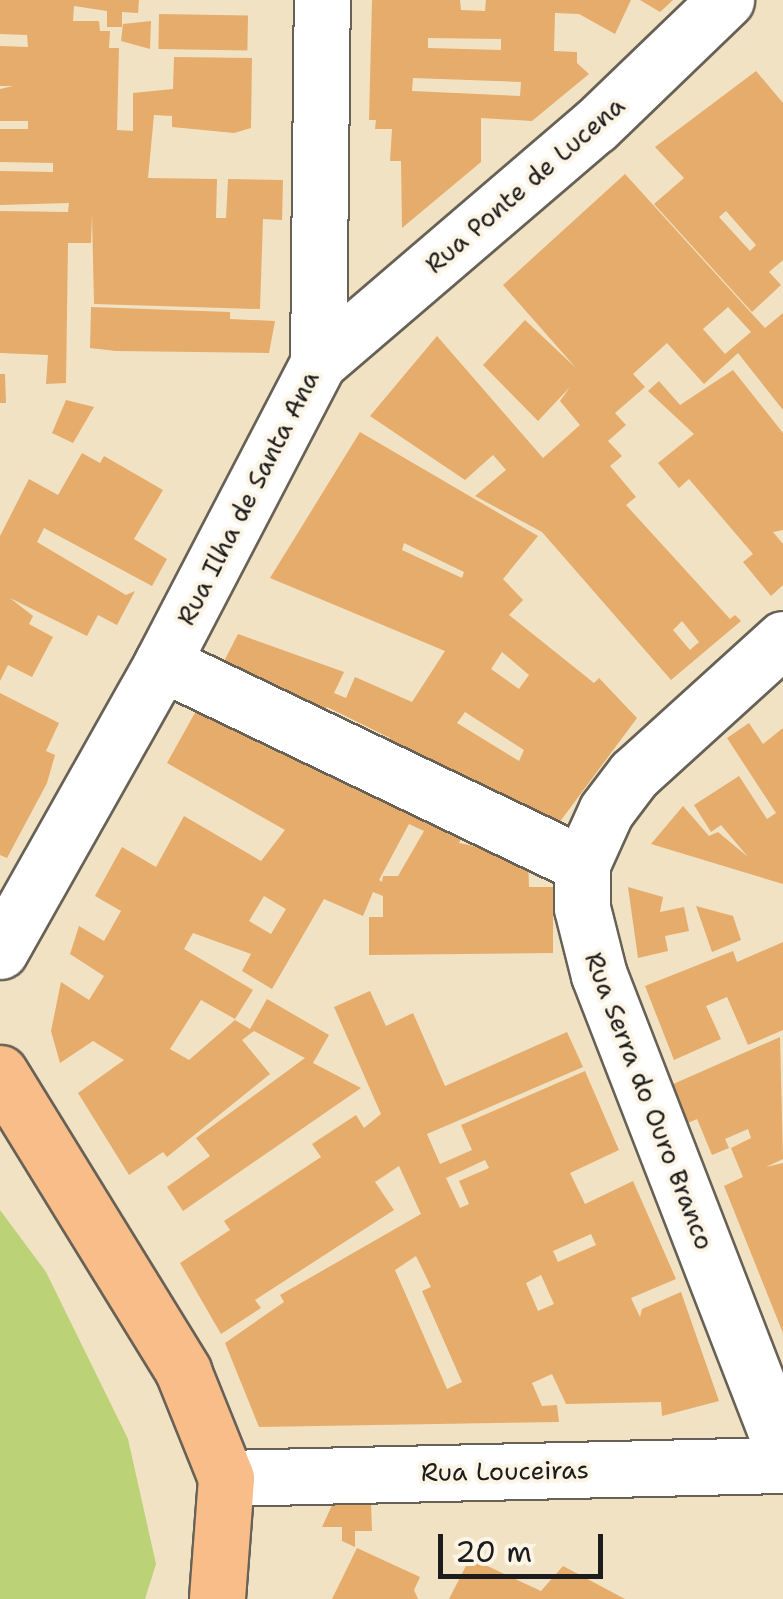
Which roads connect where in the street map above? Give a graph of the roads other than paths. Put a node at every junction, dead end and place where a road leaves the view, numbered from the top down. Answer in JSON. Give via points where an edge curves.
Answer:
{"nodes":[{"id":1,"x":322,"y":0,"type":"edge"},
{"id":2,"x":726,"y":0,"type":"edge"},
{"id":3,"x":318,"y":363,"type":"junction"},
{"id":4,"x":783,"y":639,"type":"edge"},
{"id":5,"x":162,"y":663,"type":"junction"},
{"id":6,"x":582,"y":864,"type":"junction"},
{"id":7,"x":0,"y":951,"type":"edge"},
{"id":8,"x":0,"y":1073,"type":"edge"},
{"id":9,"x":783,"y":1450,"type":"edge"},
{"id":10,"x":783,"y":1465,"type":"edge"},
{"id":11,"x":226,"y":1478,"type":"junction"},
{"id":12,"x":218,"y":1599,"type":"edge"}],
"edges":[{"from":1,"to":3,"type":"street","name":"Rua Ilha de Santa Ana"},
{"from":2,"to":3,"type":"street","name":"Rua Ponte de Lucena","via":[[595,126]]},
{"from":3,"to":5,"type":"street","name":"Rua Ilha de Santa Ana"},
{"from":4,"to":6,"type":"street","name":"Rua Serra do Ouro Branco","via":[[634,774],[606,811]]},
{"from":5,"to":6,"type":"street"},
{"from":5,"to":7,"type":"street","name":"Rua Ilha de Santa Ana"},
{"from":6,"to":9,"type":"street","name":"Rua Serra do Ouro Branco","via":[[582,908],[598,975]]},
{"from":8,"to":11,"type":"main road","via":[[183,1371]]},
{"from":10,"to":11,"type":"street","name":"Rua Louceiras"},
{"from":11,"to":12,"type":"main road"}]}
